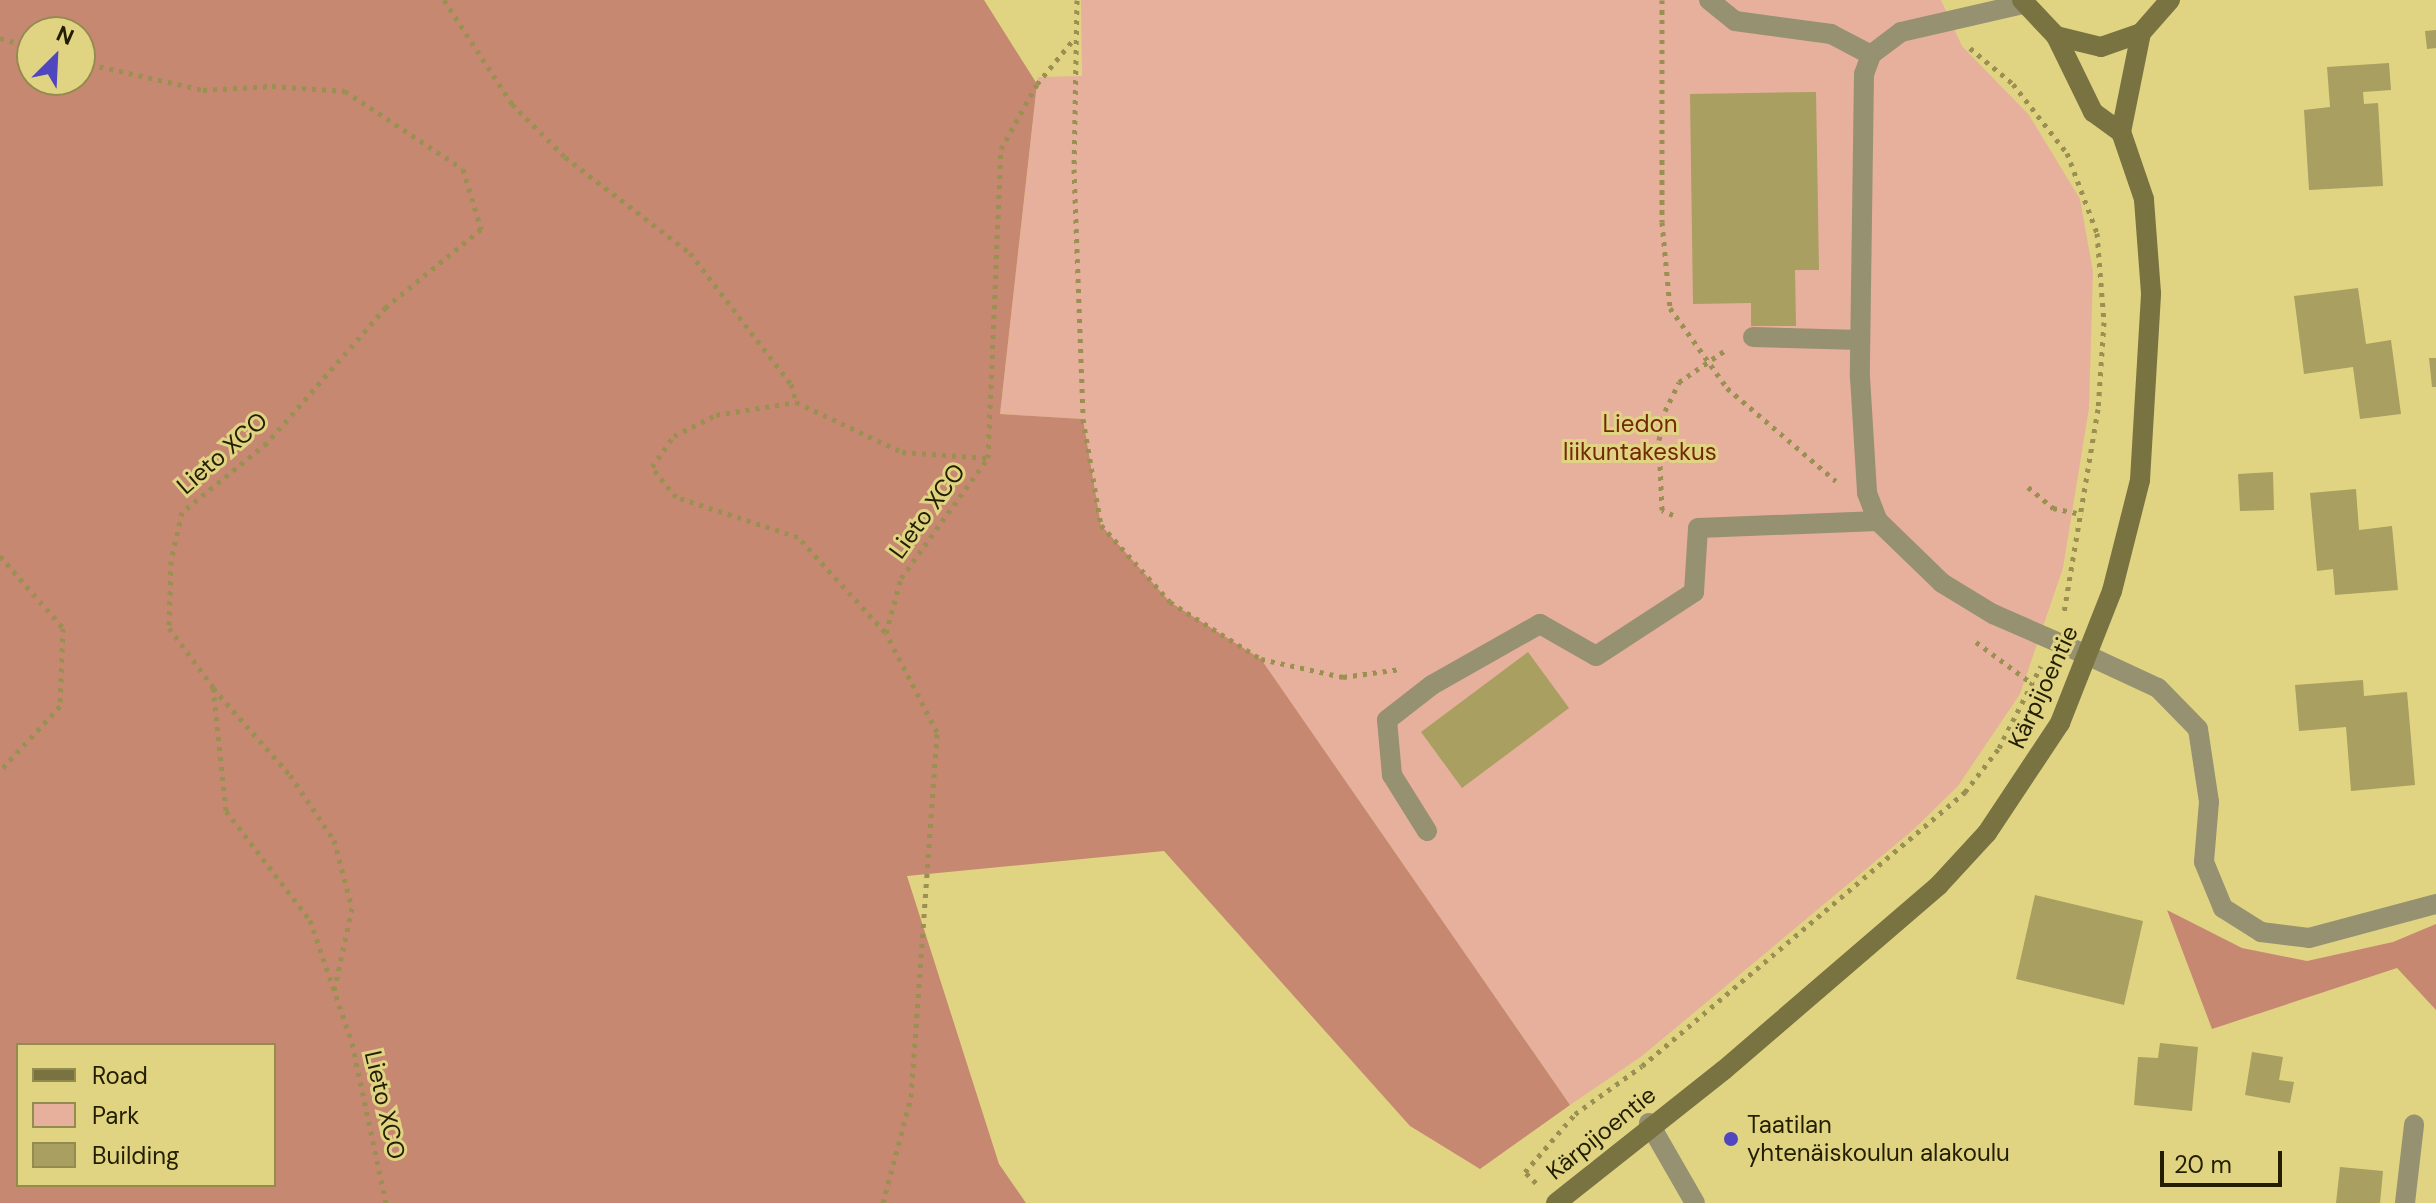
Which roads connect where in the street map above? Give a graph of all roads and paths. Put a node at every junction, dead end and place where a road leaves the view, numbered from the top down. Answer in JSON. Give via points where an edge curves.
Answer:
{"nodes":[{"id":1,"x":444,"y":0,"type":"edge"},
{"id":2,"x":1077,"y":0,"type":"edge"},
{"id":3,"x":1662,"y":0,"type":"edge"},
{"id":4,"x":1709,"y":0,"type":"edge"},
{"id":5,"x":2170,"y":0,"type":"edge"},
{"id":6,"x":2023,"y":2,"type":"edge"},
{"id":7,"x":2141,"y":33,"type":"junction"},
{"id":8,"x":1964,"y":36,"type":"dead end"},
{"id":9,"x":2056,"y":36,"type":"junction"},
{"id":10,"x":1074,"y":39,"type":"junction"},
{"id":11,"x":1871,"y":55,"type":"junction"},
{"id":12,"x":96,"y":66,"type":"edge"},
{"id":13,"x":2121,"y":132,"type":"junction"},
{"id":14,"x":1753,"y":337,"type":"dead end"},
{"id":15,"x":1860,"y":340,"type":"junction"},
{"id":16,"x":1732,"y":347,"type":"dead end"},
{"id":17,"x":1705,"y":359,"type":"junction"},
{"id":18,"x":796,"y":402,"type":"junction"},
{"id":19,"x":988,"y":458,"type":"junction"},
{"id":20,"x":2028,"y":487,"type":"dead end"},
{"id":21,"x":1867,"y":493,"type":"junction"},
{"id":22,"x":2082,"y":514,"type":"junction"},
{"id":23,"x":1878,"y":521,"type":"junction"},
{"id":24,"x":1698,"y":528,"type":"junction"},
{"id":25,"x":0,"y":556,"type":"edge"},
{"id":26,"x":2064,"y":613,"type":"dead end"},
{"id":27,"x":886,"y":633,"type":"junction"},
{"id":28,"x":2089,"y":656,"type":"junction"},
{"id":29,"x":2041,"y":666,"type":"dead end"},
{"id":30,"x":1432,"y":685,"type":"junction"},
{"id":31,"x":213,"y":687,"type":"junction"},
{"id":32,"x":0,"y":771,"type":"edge"},
{"id":33,"x":1427,"y":831,"type":"dead end"},
{"id":34,"x":2436,"y":904,"type":"edge"},
{"id":35,"x":334,"y":992,"type":"junction"},
{"id":36,"x":1649,"y":1123,"type":"junction"},
{"id":37,"x":2414,"y":1125,"type":"dead end"},
{"id":38,"x":386,"y":1203,"type":"edge"},
{"id":39,"x":883,"y":1203,"type":"edge"},
{"id":40,"x":1557,"y":1203,"type":"edge"},
{"id":41,"x":1695,"y":1203,"type":"edge"},
{"id":42,"x":2405,"y":1203,"type":"edge"}],
"edges":[{"from":1,"to":18,"type":"path","via":[[512,104],[565,157],[690,253],[791,384]]},
{"from":2,"to":10,"type":"path"},
{"from":3,"to":17,"type":"path","via":[[1670,308]]},
{"from":4,"to":11,"type":"street","via":[[1735,21],[1831,34]]},
{"from":5,"to":7,"type":"street"},
{"from":6,"to":9,"type":"street"},
{"from":6,"to":11,"type":"street","via":[[1923,24],[1885,39]]},
{"from":7,"to":9,"type":"street","via":[[2101,47]]},
{"from":7,"to":13,"type":"street"},
{"from":8,"to":22,"type":"path","via":[[2052,131],[2088,196],[2094,220],[2104,322]]},
{"from":9,"to":13,"type":"street","via":[[2093,112]]},
{"from":10,"to":19,"type":"path","name":"Lieto XCO","via":[[1037,84],[1001,149]]},
{"from":10,"to":30,"type":"path","via":[[1083,419],[1101,525],[1170,602],[1261,659],[1343,677],[1405,668]]},
{"from":11,"to":15,"type":"street","via":[[1864,74]]},
{"from":12,"to":31,"type":"path","name":"Lieto XCO","via":[[203,90],[272,86],[345,91],[463,169],[481,229],[386,307],[267,443],[182,512],[171,561],[169,628]]},
{"from":13,"to":28,"type":"street","name":"Kärpijoentie","via":[[2144,199],[2151,293],[2148,390],[2134,510]]},
{"from":14,"to":15,"type":"street"},
{"from":15,"to":21,"type":"street"},
{"from":16,"to":17,"type":"path"},
{"from":17,"to":21,"type":"path","via":[[1759,420],[1807,461]]},
{"from":17,"to":24,"type":"path","via":[[1679,382],[1659,440],[1662,510]]},
{"from":18,"to":19,"type":"path","via":[[902,452]]},
{"from":18,"to":27,"type":"path","via":[[716,415],[674,436],[652,467],[676,497],[798,537]]},
{"from":19,"to":27,"type":"path","name":"Lieto XCO","via":[[901,578]]},
{"from":20,"to":22,"type":"path","via":[[2053,508]]},
{"from":21,"to":23,"type":"street"},
{"from":22,"to":26,"type":"path"},
{"from":23,"to":24,"type":"street"},
{"from":23,"to":28,"type":"street","via":[[1942,583],[1993,614]]},
{"from":24,"to":30,"type":"street","via":[[1694,592],[1596,656],[1540,624]]},
{"from":25,"to":32,"type":"path","via":[[63,628],[60,706]]},
{"from":27,"to":39,"type":"path","via":[[937,732],[911,1097]]},
{"from":28,"to":34,"type":"street","via":[[2158,688],[2198,729],[2208,773],[2204,862],[2223,908],[2261,932],[2309,938]]},
{"from":28,"to":36,"type":"street","name":"Kärpijoentie","via":[[2029,777],[1949,875],[1724,1070]]},
{"from":29,"to":40,"type":"path","via":[[1999,748],[1965,792],[1642,1066],[1575,1114],[1525,1172]]},
{"from":30,"to":33,"type":"street","via":[[1387,720],[1392,775]]},
{"from":31,"to":35,"type":"path","name":"Lieto XCO","via":[[226,811],[310,920]]},
{"from":31,"to":35,"type":"path","via":[[290,775],[334,840],[352,908]]},
{"from":35,"to":38,"type":"path","name":"Lieto XCO","via":[[356,1059]]},
{"from":36,"to":40,"type":"street","name":"Kärpijoentie"},
{"from":36,"to":41,"type":"street"},
{"from":37,"to":42,"type":"street"}]}
